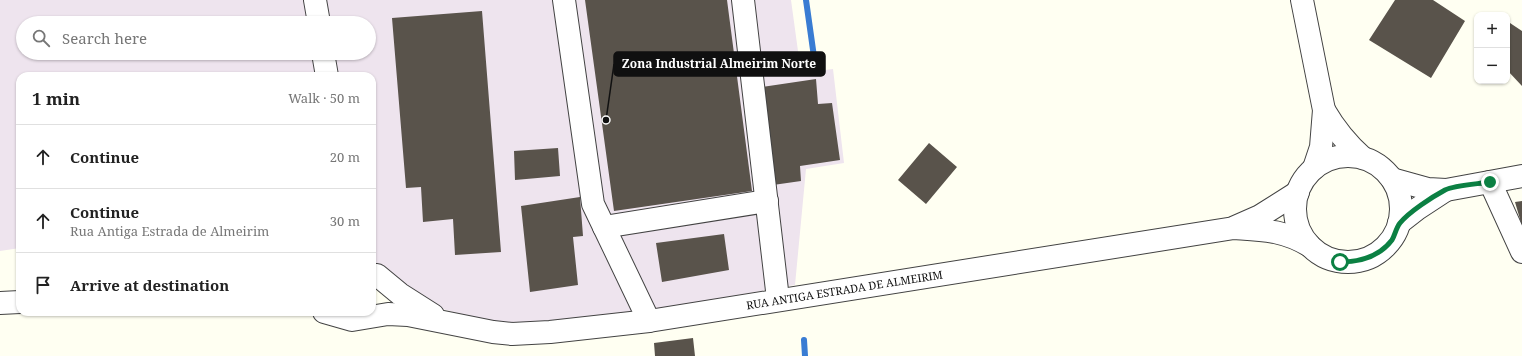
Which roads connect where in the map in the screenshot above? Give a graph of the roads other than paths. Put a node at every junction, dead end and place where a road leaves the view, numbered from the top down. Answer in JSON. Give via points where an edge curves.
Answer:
{"nodes":[{"id":1,"x":315,"y":0,"type":"edge"},
{"id":2,"x":564,"y":0,"type":"edge"},
{"id":3,"x":743,"y":0,"type":"edge"},
{"id":4,"x":1302,"y":0,"type":"edge"},
{"id":5,"x":318,"y":16,"type":"edge"},
{"id":6,"x":324,"y":60,"type":"edge"},
{"id":7,"x":326,"y":72,"type":"edge"},
{"id":8,"x":1324,"y":110,"type":"junction"},
{"id":9,"x":1363,"y":158,"type":"junction"},
{"id":10,"x":1314,"y":168,"type":"junction"},
{"id":11,"x":1522,"y":176,"type":"edge"},
{"id":12,"x":1392,"y":179,"type":"junction"},
{"id":13,"x":1490,"y":182,"type":"junction"},
{"id":14,"x":1446,"y":190,"type":"junction"},
{"id":15,"x":1298,"y":192,"type":"junction"},
{"id":16,"x":767,"y":201,"type":"junction"},
{"id":17,"x":1399,"y":223,"type":"junction"},
{"id":18,"x":604,"y":227,"type":"junction"},
{"id":19,"x":1234,"y":228,"type":"junction"},
{"id":20,"x":1310,"y":246,"type":"junction"},
{"id":21,"x":1522,"y":252,"type":"edge"},
{"id":22,"x":376,"y":274,"type":"edge"},
{"id":23,"x":376,"y":275,"type":"edge"},
{"id":24,"x":778,"y":299,"type":"junction"},
{"id":25,"x":16,"y":302,"type":"edge"},
{"id":26,"x":0,"y":303,"type":"edge"},
{"id":27,"x":376,"y":310,"type":"edge"},
{"id":28,"x":376,"y":315,"type":"edge"},
{"id":29,"x":341,"y":316,"type":"edge"},
{"id":30,"x":370,"y":316,"type":"edge"},
{"id":31,"x":648,"y":320,"type":"junction"},
{"id":32,"x":454,"y":324,"type":"junction"}],
"edges":[{"from":1,"to":5,"type":"street"},
{"from":2,"to":18,"type":"street","via":[[593,204]]},
{"from":3,"to":16,"type":"street"},
{"from":4,"to":8,"type":"street"},
{"from":6,"to":7,"type":"street"},
{"from":8,"to":9,"type":"street","via":[[1346,143]]},
{"from":8,"to":10,"type":"street","via":[[1321,147]]},
{"from":9,"to":10,"type":"street","via":[[1336,157]]},
{"from":9,"to":12,"type":"street","via":[[1379,166]]},
{"from":10,"to":15,"type":"street"},
{"from":11,"to":13,"type":"street"},
{"from":12,"to":14,"type":"street","via":[[1428,189]]},
{"from":12,"to":17,"type":"street","via":[[1401,203]]},
{"from":13,"to":14,"type":"street"},
{"from":13,"to":21,"type":"street"},
{"from":14,"to":17,"type":"street"},
{"from":15,"to":19,"type":"street","name":"RUA ANTIGA ESTRADA DE ALMEIRIM","via":[[1260,216]]},
{"from":15,"to":20,"type":"street","via":[[1295,211],[1297,222],[1300,233]]},
{"from":16,"to":18,"type":"street"},
{"from":16,"to":24,"type":"street"},
{"from":17,"to":20,"type":"street","via":[[1393,238],[1380,252],[1355,262],[1340,262],[1328,258]]},
{"from":18,"to":31,"type":"street"},
{"from":19,"to":20,"type":"street","name":"RUA ANTIGA ESTRADA DE ALMEIRIM","via":[[1285,233]]},
{"from":19,"to":24,"type":"street","name":"RUA ANTIGA ESTRADA DE ALMEIRIM"},
{"from":22,"to":32,"type":"street","name":"RUA ANTIGA ESTRADA DE ALMEIRIM","via":[[415,304]]},
{"from":23,"to":27,"type":"street","name":"RUA ANTIGA ESTRADA DE ALMEIRIM","via":[[383,292]]},
{"from":24,"to":31,"type":"street","name":"RUA ANTIGA ESTRADA DE ALMEIRIM"},
{"from":25,"to":26,"type":"street"},
{"from":28,"to":32,"type":"street","name":"RUA ANTIGA ESTRADA DE ALMEIRIM","via":[[408,315]]},
{"from":29,"to":30,"type":"street","name":"RUA ANTIGA ESTRADA DE ALMEIRIM"},
{"from":31,"to":32,"type":"street","name":"RUA ANTIGA ESTRADA DE ALMEIRIM","via":[[532,334],[493,332]]}]}
